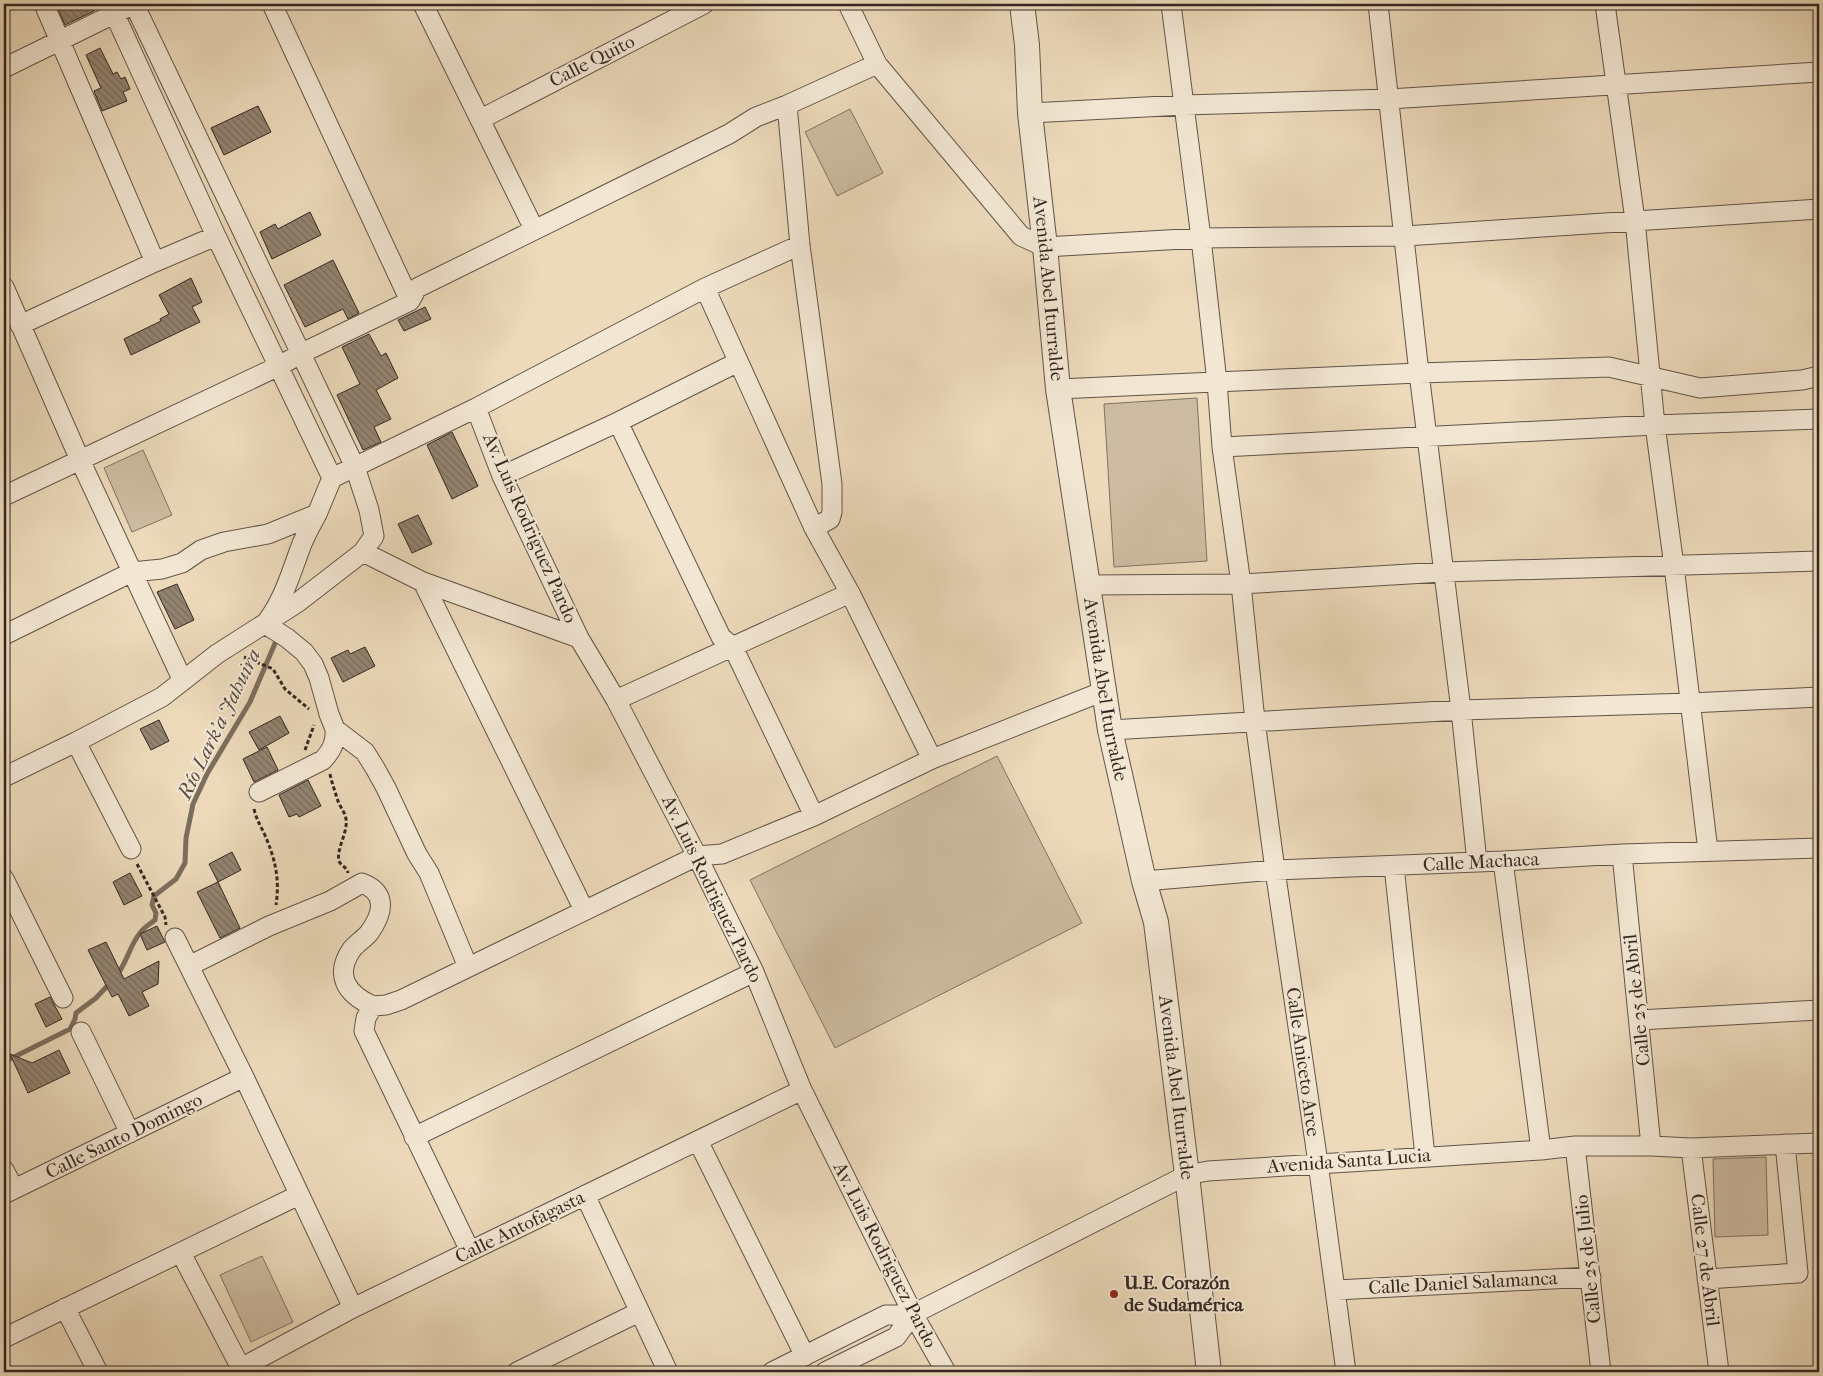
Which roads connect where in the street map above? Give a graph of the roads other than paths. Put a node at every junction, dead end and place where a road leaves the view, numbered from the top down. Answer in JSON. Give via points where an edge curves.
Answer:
{"nodes":[{"id":1,"x":44,"y":4,"type":"edge"},
{"id":2,"x":135,"y":4,"type":"edge"},
{"id":3,"x":272,"y":4,"type":"edge"},
{"id":4,"x":424,"y":4,"type":"edge"},
{"id":5,"x":704,"y":4,"type":"edge"},
{"id":6,"x":848,"y":4,"type":"edge"},
{"id":7,"x":1022,"y":4,"type":"edge"},
{"id":8,"x":1171,"y":4,"type":"edge"},
{"id":9,"x":1378,"y":4,"type":"edge"},
{"id":10,"x":1605,"y":4,"type":"edge"},
{"id":11,"x":113,"y":9,"type":"edge"},
{"id":12,"x":59,"y":41,"type":"junction"},
{"id":13,"x":877,"y":64,"type":"junction"},
{"id":14,"x":4,"y":68,"type":"edge"},
{"id":15,"x":1819,"y":72,"type":"edge"},
{"id":16,"x":1616,"y":85,"type":"junction"},
{"id":17,"x":1389,"y":99,"type":"junction"},
{"id":18,"x":788,"y":105,"type":"junction"},
{"id":19,"x":1184,"y":105,"type":"junction"},
{"id":20,"x":1030,"y":113,"type":"junction"},
{"id":21,"x":481,"y":119,"type":"junction"},
{"id":22,"x":1819,"y":209,"type":"edge"},
{"id":23,"x":1635,"y":220,"type":"junction"},
{"id":24,"x":534,"y":229,"type":"junction"},
{"id":25,"x":216,"y":236,"type":"junction"},
{"id":26,"x":1405,"y":236,"type":"junction"},
{"id":27,"x":1201,"y":238,"type":"junction"},
{"id":28,"x":800,"y":245,"type":"junction"},
{"id":29,"x":1045,"y":247,"type":"junction"},
{"id":30,"x":155,"y":262,"type":"junction"},
{"id":31,"x":4,"y":287,"type":"edge"},
{"id":32,"x":705,"y":288,"type":"junction"},
{"id":33,"x":410,"y":301,"type":"junction"},
{"id":34,"x":20,"y":325,"type":"junction"},
{"id":35,"x":302,"y":353,"type":"junction"},
{"id":36,"x":738,"y":362,"type":"junction"},
{"id":37,"x":279,"y":366,"type":"junction"},
{"id":38,"x":1419,"y":373,"type":"junction"},
{"id":39,"x":1649,"y":375,"type":"junction"},
{"id":40,"x":1819,"y":376,"type":"edge"},
{"id":41,"x":1217,"y":382,"type":"junction"},
{"id":42,"x":1058,"y":388,"type":"junction"},
{"id":43,"x":476,"y":408,"type":"junction"},
{"id":44,"x":1819,"y":419,"type":"edge"},
{"id":45,"x":618,"y":422,"type":"junction"},
{"id":46,"x":1655,"y":425,"type":"junction"},
{"id":47,"x":1427,"y":438,"type":"junction"},
{"id":48,"x":1222,"y":447,"type":"junction"},
{"id":49,"x":80,"y":460,"type":"junction"},
{"id":50,"x":355,"y":467,"type":"junction"},
{"id":51,"x":502,"y":476,"type":"junction"},
{"id":52,"x":332,"y":478,"type":"junction"},
{"id":53,"x":4,"y":496,"type":"edge"},
{"id":54,"x":317,"y":514,"type":"junction"},
{"id":55,"x":814,"y":528,"type":"junction"},
{"id":56,"x":363,"y":552,"type":"junction"},
{"id":57,"x":1819,"y":561,"type":"edge"},
{"id":58,"x":1674,"y":566,"type":"junction"},
{"id":59,"x":132,"y":572,"type":"junction"},
{"id":60,"x":1443,"y":572,"type":"junction"},
{"id":61,"x":423,"y":582,"type":"junction"},
{"id":62,"x":1241,"y":584,"type":"junction"},
{"id":63,"x":1088,"y":585,"type":"junction"},
{"id":64,"x":850,"y":593,"type":"junction"},
{"id":65,"x":266,"y":624,"type":"junction"},
{"id":66,"x":4,"y":634,"type":"edge"},
{"id":67,"x":579,"y":638,"type":"junction"},
{"id":68,"x":733,"y":647,"type":"junction"},
{"id":69,"x":183,"y":681,"type":"junction"},
{"id":70,"x":1104,"y":691,"type":"junction"},
{"id":71,"x":1819,"y":697,"type":"edge"},
{"id":72,"x":616,"y":700,"type":"junction"},
{"id":73,"x":1690,"y":703,"type":"junction"},
{"id":74,"x":1461,"y":710,"type":"junction"},
{"id":75,"x":1255,"y":721,"type":"junction"},
{"id":76,"x":335,"y":729,"type":"junction"},
{"id":77,"x":1110,"y":730,"type":"junction"},
{"id":78,"x":76,"y":742,"type":"junction"},
{"id":79,"x":932,"y":759,"type":"junction"},
{"id":80,"x":4,"y":777,"type":"edge"},
{"id":81,"x":259,"y":792,"type":"road end"},
{"id":82,"x":814,"y":816,"type":"junction"},
{"id":83,"x":1819,"y":848,"type":"edge"},
{"id":84,"x":130,"y":849,"type":"road end"},
{"id":85,"x":1708,"y":851,"type":"junction"},
{"id":86,"x":1622,"y":854,"type":"junction"},
{"id":87,"x":697,"y":856,"type":"junction"},
{"id":88,"x":1503,"y":861,"type":"junction"},
{"id":89,"x":1477,"y":862,"type":"junction"},
{"id":90,"x":1394,"y":866,"type":"junction"},
{"id":91,"x":1274,"y":870,"type":"junction"},
{"id":92,"x":4,"y":879,"type":"edge"},
{"id":93,"x":1144,"y":881,"type":"junction"},
{"id":94,"x":584,"y":910,"type":"junction"},
{"id":95,"x":175,"y":938,"type":"road end"},
{"id":96,"x":189,"y":966,"type":"junction"},
{"id":97,"x":468,"y":967,"type":"junction"},
{"id":98,"x":754,"y":972,"type":"junction"},
{"id":99,"x":63,"y":998,"type":"dead end"},
{"id":100,"x":373,"y":1006,"type":"junction"},
{"id":101,"x":1819,"y":1010,"type":"edge"},
{"id":102,"x":1639,"y":1020,"type":"junction"},
{"id":103,"x":81,"y":1032,"type":"dead end"},
{"id":104,"x":244,"y":1077,"type":"junction"},
{"id":105,"x":802,"y":1090,"type":"junction"},
{"id":106,"x":130,"y":1133,"type":"junction"},
{"id":107,"x":414,"y":1137,"type":"junction"},
{"id":108,"x":698,"y":1141,"type":"junction"},
{"id":109,"x":1819,"y":1143,"type":"edge"},
{"id":110,"x":1785,"y":1144,"type":"junction"},
{"id":111,"x":1575,"y":1146,"type":"junction"},
{"id":112,"x":1651,"y":1146,"type":"junction"},
{"id":113,"x":1690,"y":1148,"type":"junction"},
{"id":114,"x":1541,"y":1150,"type":"junction"},
{"id":115,"x":1425,"y":1156,"type":"junction"},
{"id":116,"x":1318,"y":1163,"type":"junction"},
{"id":117,"x":4,"y":1170,"type":"edge"},
{"id":118,"x":1187,"y":1175,"type":"junction"},
{"id":119,"x":9,"y":1192,"type":"edge"},
{"id":120,"x":300,"y":1195,"type":"junction"},
{"id":121,"x":585,"y":1195,"type":"junction"},
{"id":122,"x":470,"y":1251,"type":"junction"},
{"id":123,"x":181,"y":1253,"type":"junction"},
{"id":124,"x":1591,"y":1277,"type":"junction"},
{"id":125,"x":1707,"y":1279,"type":"junction"},
{"id":126,"x":1336,"y":1290,"type":"junction"},
{"id":127,"x":65,"y":1308,"type":"junction"},
{"id":128,"x":353,"y":1308,"type":"junction"},
{"id":129,"x":639,"y":1312,"type":"junction"},
{"id":130,"x":913,"y":1314,"type":"junction"},
{"id":131,"x":4,"y":1338,"type":"edge"},
{"id":132,"x":805,"y":1356,"type":"junction"},
{"id":133,"x":242,"y":1370,"type":"edge"},
{"id":134,"x":528,"y":1370,"type":"edge"},
{"id":135,"x":98,"y":1372,"type":"edge"},
{"id":136,"x":668,"y":1372,"type":"edge"},
{"id":137,"x":772,"y":1372,"type":"edge"},
{"id":138,"x":824,"y":1372,"type":"edge"},
{"id":139,"x":946,"y":1372,"type":"edge"},
{"id":140,"x":1209,"y":1372,"type":"edge"},
{"id":141,"x":1346,"y":1372,"type":"edge"},
{"id":142,"x":1600,"y":1372,"type":"edge"},
{"id":143,"x":1719,"y":1372,"type":"edge"}],
"edges":[{"from":1,"to":12,"type":"street"},
{"from":2,"to":11,"type":"street"},
{"from":2,"to":35,"type":"street"},
{"from":3,"to":33,"type":"street"},
{"from":4,"to":21,"type":"street"},
{"from":5,"to":21,"type":"street","name":"Calle Quito"},
{"from":6,"to":13,"type":"street"},
{"from":7,"to":20,"type":"street","name":"Avenida Abel Iturralde"},
{"from":8,"to":19,"type":"street","name":"Calle Aniceto Arce"},
{"from":9,"to":17,"type":"street"},
{"from":10,"to":16,"type":"street"},
{"from":11,"to":12,"type":"street"},
{"from":11,"to":25,"type":"street"},
{"from":12,"to":14,"type":"street"},
{"from":12,"to":30,"type":"street"},
{"from":13,"to":18,"type":"street"},
{"from":13,"to":29,"type":"street","via":[[1021,236]]},
{"from":15,"to":16,"type":"street"},
{"from":16,"to":17,"type":"street"},
{"from":16,"to":23,"type":"street"},
{"from":17,"to":19,"type":"street"},
{"from":17,"to":26,"type":"street"},
{"from":18,"to":24,"type":"street","via":[[756,117],[729,134]]},
{"from":18,"to":28,"type":"street"},
{"from":19,"to":20,"type":"street"},
{"from":19,"to":27,"type":"street","name":"Calle Aniceto Arce"},
{"from":20,"to":29,"type":"street","name":"Avenida Abel Iturralde"},
{"from":21,"to":24,"type":"street"},
{"from":22,"to":23,"type":"street"},
{"from":23,"to":26,"type":"street"},
{"from":23,"to":39,"type":"street"},
{"from":24,"to":33,"type":"street","via":[[416,288]]},
{"from":25,"to":30,"type":"street"},
{"from":25,"to":37,"type":"street"},
{"from":26,"to":27,"type":"street"},
{"from":26,"to":38,"type":"street"},
{"from":27,"to":29,"type":"street"},
{"from":27,"to":41,"type":"street","name":"Calle Aniceto Arce"},
{"from":28,"to":32,"type":"street"},
{"from":28,"to":55,"type":"street","via":[[832,484],[830,519]]},
{"from":29,"to":42,"type":"street","name":"Avenida Abel Iturralde"},
{"from":30,"to":34,"type":"street"},
{"from":31,"to":34,"type":"street"},
{"from":32,"to":36,"type":"street"},
{"from":32,"to":43,"type":"street"},
{"from":33,"to":35,"type":"street"},
{"from":34,"to":49,"type":"street"},
{"from":35,"to":37,"type":"street"},
{"from":35,"to":50,"type":"street"},
{"from":36,"to":45,"type":"street"},
{"from":36,"to":55,"type":"street"},
{"from":37,"to":49,"type":"street"},
{"from":37,"to":52,"type":"street"},
{"from":38,"to":39,"type":"street","via":[[1609,367]]},
{"from":38,"to":41,"type":"street"},
{"from":38,"to":47,"type":"street"},
{"from":39,"to":40,"type":"street","via":[[1700,388]]},
{"from":39,"to":46,"type":"street"},
{"from":41,"to":42,"type":"street"},
{"from":41,"to":48,"type":"street","name":"Calle Aniceto Arce"},
{"from":42,"to":63,"type":"street","name":"Avenida Abel Iturralde"},
{"from":43,"to":50,"type":"street"},
{"from":43,"to":51,"type":"street","name":"Av. Luis Rodriguez Pardo"},
{"from":44,"to":46,"type":"street"},
{"from":45,"to":51,"type":"street"},
{"from":45,"to":68,"type":"street","via":[[721,637]]},
{"from":46,"to":47,"type":"street"},
{"from":46,"to":58,"type":"street"},
{"from":47,"to":48,"type":"street"},
{"from":47,"to":60,"type":"street"},
{"from":48,"to":62,"type":"street","name":"Calle Aniceto Arce"},
{"from":49,"to":53,"type":"street"},
{"from":49,"to":59,"type":"street"},
{"from":50,"to":52,"type":"street"},
{"from":50,"to":56,"type":"street","via":[[374,536]]},
{"from":51,"to":67,"type":"street","name":"Av. Luis Rodriguez Pardo"},
{"from":52,"to":54,"type":"street"},
{"from":54,"to":59,"type":"street","via":[[268,534],[224,542],[162,569]]},
{"from":54,"to":65,"type":"street","via":[[300,547],[276,610]]},
{"from":55,"to":64,"type":"street"},
{"from":56,"to":61,"type":"street"},
{"from":56,"to":65,"type":"street"},
{"from":57,"to":58,"type":"street"},
{"from":58,"to":60,"type":"street"},
{"from":58,"to":73,"type":"street"},
{"from":59,"to":66,"type":"street"},
{"from":59,"to":69,"type":"street"},
{"from":60,"to":62,"type":"street"},
{"from":60,"to":74,"type":"street"},
{"from":61,"to":67,"type":"street"},
{"from":61,"to":94,"type":"street"},
{"from":62,"to":63,"type":"street"},
{"from":62,"to":75,"type":"street","name":"Calle Aniceto Arce"},
{"from":63,"to":70,"type":"street","name":"Avenida Abel Iturralde"},
{"from":64,"to":68,"type":"street"},
{"from":64,"to":79,"type":"street"},
{"from":65,"to":69,"type":"street","via":[[217,654]]},
{"from":65,"to":76,"type":"street","via":[[304,652],[313,664]]},
{"from":67,"to":72,"type":"street","name":"Av. Luis Rodriguez Pardo"},
{"from":68,"to":72,"type":"street"},
{"from":68,"to":82,"type":"street"},
{"from":69,"to":78,"type":"street","via":[[162,697]]},
{"from":70,"to":77,"type":"street","name":"Avenida Abel Iturralde"},
{"from":70,"to":79,"type":"street"},
{"from":71,"to":73,"type":"street"},
{"from":72,"to":87,"type":"street","name":"Av. Luis Rodriguez Pardo"},
{"from":73,"to":74,"type":"street"},
{"from":73,"to":85,"type":"street"},
{"from":74,"to":75,"type":"street"},
{"from":74,"to":89,"type":"street"},
{"from":75,"to":77,"type":"street"},
{"from":75,"to":91,"type":"street","name":"Calle Aniceto Arce"},
{"from":76,"to":81,"type":"street","via":[[336,740],[323,760]]},
{"from":76,"to":97,"type":"street","via":[[365,752],[386,788],[429,873]]},
{"from":77,"to":93,"type":"street","name":"Avenida Abel Iturralde"},
{"from":78,"to":80,"type":"street"},
{"from":78,"to":84,"type":"street"},
{"from":79,"to":82,"type":"street"},
{"from":82,"to":87,"type":"street","via":[[722,854]]},
{"from":83,"to":85,"type":"street","name":"Calle Machaca"},
{"from":85,"to":86,"type":"street","name":"Calle Machaca"},
{"from":86,"to":88,"type":"street","name":"Calle Machaca"},
{"from":86,"to":102,"type":"street","name":"Calle 25 de Abril"},
{"from":87,"to":94,"type":"street"},
{"from":87,"to":98,"type":"street","name":"Av. Luis Rodriguez Pardo"},
{"from":88,"to":89,"type":"street","name":"Calle Machaca"},
{"from":88,"to":114,"type":"street"},
{"from":89,"to":90,"type":"street","name":"Calle Machaca"},
{"from":90,"to":91,"type":"street","name":"Calle Machaca"},
{"from":90,"to":115,"type":"street"},
{"from":91,"to":93,"type":"street","name":"Calle Machaca"},
{"from":91,"to":116,"type":"street","name":"Calle Aniceto Arce"},
{"from":92,"to":99,"type":"street"},
{"from":93,"to":118,"type":"street","name":"Avenida Abel Iturralde","via":[[1156,922]]},
{"from":94,"to":97,"type":"street"},
{"from":95,"to":96,"type":"street"},
{"from":96,"to":100,"type":"street","via":[[362,883],[377,892],[381,904],[379,914],[369,932],[344,962],[343,971],[347,988]]},
{"from":96,"to":104,"type":"street"},
{"from":97,"to":100,"type":"street","via":[[401,1000]]},
{"from":98,"to":105,"type":"street","name":"Av. Luis Rodriguez Pardo"},
{"from":98,"to":107,"type":"street"},
{"from":100,"to":107,"type":"street","via":[[366,1018],[364,1031]]},
{"from":101,"to":102,"type":"street"},
{"from":102,"to":112,"type":"street","name":"Calle 25 de Abril"},
{"from":103,"to":106,"type":"street"},
{"from":104,"to":106,"type":"street","name":"Calle Santo Domingo"},
{"from":104,"to":120,"type":"street"},
{"from":105,"to":108,"type":"street","name":"Calle Antofagasta"},
{"from":105,"to":130,"type":"street","name":"Av. Luis Rodriguez Pardo"},
{"from":106,"to":119,"type":"street","name":"Calle Santo Domingo"},
{"from":107,"to":122,"type":"street"},
{"from":108,"to":121,"type":"street","name":"Calle Antofagasta"},
{"from":108,"to":132,"type":"street"},
{"from":109,"to":110,"type":"street","name":"Avenida Santa Lucia"},
{"from":110,"to":113,"type":"street","name":"Avenida Santa Lucia"},
{"from":110,"to":125,"type":"street","via":[[1798,1273]]},
{"from":111,"to":112,"type":"street","name":"Avenida Santa Lucia"},
{"from":111,"to":114,"type":"street","name":"Avenida Santa Lucia"},
{"from":111,"to":124,"type":"street","name":"Calle 25 de Julio"},
{"from":112,"to":113,"type":"street","name":"Avenida Santa Lucia"},
{"from":113,"to":125,"type":"street","name":"Calle 27 de Abril"},
{"from":114,"to":115,"type":"street","name":"Avenida Santa Lucia"},
{"from":115,"to":116,"type":"street","name":"Avenida Santa Lucia"},
{"from":116,"to":118,"type":"street","name":"Avenida Santa Lucia","via":[[1208,1170]]},
{"from":116,"to":126,"type":"street","name":"Calle Aniceto Arce"},
{"from":117,"to":119,"type":"street"},
{"from":118,"to":130,"type":"street","name":"Avenida Santa Lucia"},
{"from":118,"to":140,"type":"street","name":"Avenida Abel Iturralde"},
{"from":120,"to":123,"type":"street"},
{"from":120,"to":128,"type":"street"},
{"from":121,"to":122,"type":"street","name":"Calle Antofagasta"},
{"from":121,"to":129,"type":"street"},
{"from":122,"to":128,"type":"street","name":"Calle Antofagasta"},
{"from":123,"to":127,"type":"street"},
{"from":123,"to":133,"type":"street"},
{"from":124,"to":126,"type":"street","name":"Calle Daniel Salamanca"},
{"from":124,"to":142,"type":"street","name":"Calle 25 de Julio"},
{"from":125,"to":143,"type":"street","name":"Calle 27 de Abril"},
{"from":126,"to":141,"type":"street","name":"Calle Aniceto Arce"},
{"from":127,"to":131,"type":"street"},
{"from":127,"to":135,"type":"street"},
{"from":128,"to":133,"type":"street","name":"Calle Antofagasta"},
{"from":129,"to":134,"type":"street"},
{"from":129,"to":136,"type":"street"},
{"from":130,"to":132,"type":"street","name":"Avenida Santa Lucia","via":[[886,1315]]},
{"from":130,"to":138,"type":"street","name":"Avenida Santa Lucia","via":[[896,1337]]},
{"from":130,"to":139,"type":"street","name":"Av. Luis Rodriguez Pardo"},
{"from":132,"to":137,"type":"street","name":"Avenida Santa Lucia"}]}
